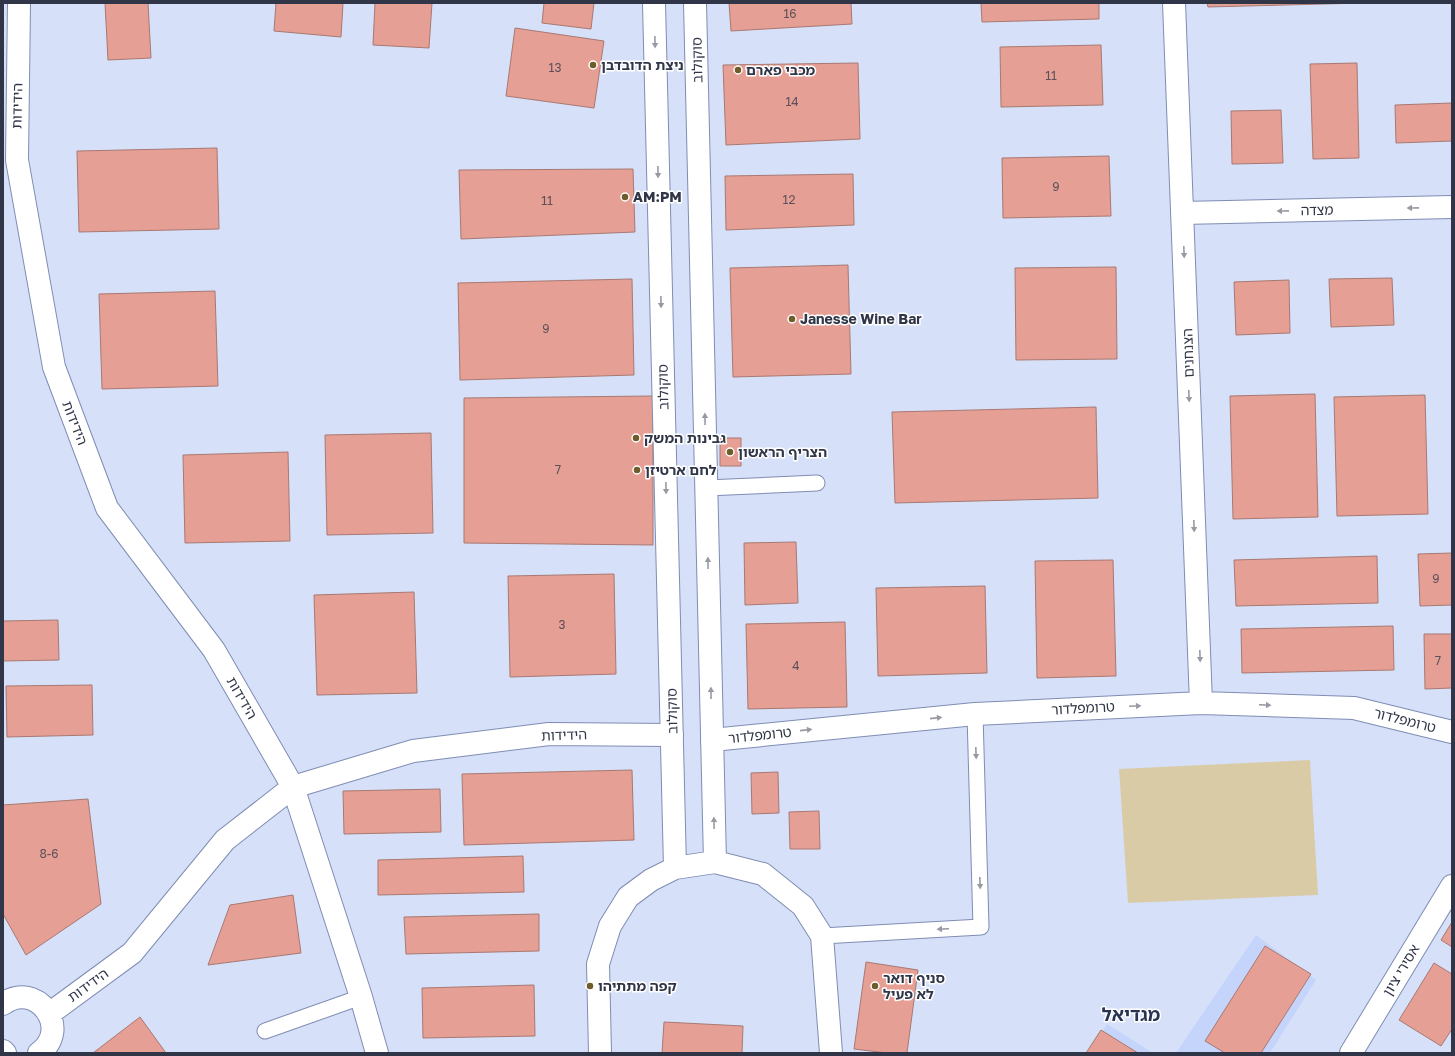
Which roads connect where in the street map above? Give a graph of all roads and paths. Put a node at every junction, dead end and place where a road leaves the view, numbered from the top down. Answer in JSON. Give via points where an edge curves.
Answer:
{"nodes":[{"id":1,"x":19,"y":3,"type":"edge"},
{"id":2,"x":654,"y":3,"type":"edge"},
{"id":3,"x":695,"y":3,"type":"edge"},
{"id":4,"x":1174,"y":3,"type":"edge"},
{"id":5,"x":10,"y":163,"type":"edge"},
{"id":6,"x":1452,"y":207,"type":"edge"},
{"id":7,"x":1182,"y":213,"type":"junction"},
{"id":8,"x":816,"y":483,"type":"dead end"},
{"id":9,"x":706,"y":488,"type":"junction"},
{"id":10,"x":1202,"y":703,"type":"junction"},
{"id":11,"x":975,"y":714,"type":"junction"},
{"id":12,"x":1452,"y":732,"type":"edge"},
{"id":13,"x":672,"y":735,"type":"junction"},
{"id":14,"x":712,"y":740,"type":"junction"},
{"id":15,"x":293,"y":787,"type":"junction"},
{"id":16,"x":714,"y":862,"type":"junction"},
{"id":17,"x":675,"y":868,"type":"junction"},
{"id":18,"x":1452,"y":886,"type":"edge"},
{"id":19,"x":822,"y":936,"type":"junction"},
{"id":20,"x":361,"y":997,"type":"junction"},
{"id":21,"x":4,"y":1001,"type":"edge"},
{"id":22,"x":49,"y":1014,"type":"junction"},
{"id":23,"x":265,"y":1031,"type":"dead end"},
{"id":24,"x":42,"y":1052,"type":"edge"},
{"id":25,"x":377,"y":1053,"type":"edge"},
{"id":26,"x":600,"y":1053,"type":"edge"},
{"id":27,"x":831,"y":1053,"type":"edge"},
{"id":28,"x":1351,"y":1053,"type":"edge"}],
"edges":[{"from":1,"to":5,"type":"street","name":"הידידות"},
{"from":2,"to":13,"type":"street","name":"סוקולוב","one_way":true},
{"from":9,"to":3,"type":"street","name":"סוקולוב","one_way":true},
{"from":4,"to":7,"type":"street","name":"הצנחנים"},
{"from":5,"to":15,"type":"street","name":"הידידות","via":[[54,367],[108,508],[214,650]]},
{"from":6,"to":7,"type":"street","name":"מצדה","one_way":true},
{"from":7,"to":10,"type":"street","name":"הצנחנים","one_way":true},
{"from":8,"to":9,"type":"lane"},
{"from":14,"to":9,"type":"street","name":"סוקולוב","one_way":true},
{"from":11,"to":10,"type":"street","name":"טרומפלדור","one_way":true},
{"from":10,"to":12,"type":"street","name":"טרומפלדור","one_way":true,"via":[[1354,708]]},
{"from":14,"to":11,"type":"street","name":"טרומפלדור","one_way":true},
{"from":11,"to":19,"type":"lane","one_way":true,"via":[[982,927]]},
{"from":13,"to":15,"type":"street","name":"הידידות","via":[[549,734],[413,751]]},
{"from":13,"to":17,"type":"street","name":"סוקולוב"},
{"from":16,"to":14,"type":"street","name":"סוקולוב","one_way":true},
{"from":15,"to":20,"type":"street","name":"הידידות"},
{"from":15,"to":22,"type":"street","name":"הידידות","via":[[225,840],[132,953]]},
{"from":16,"to":17,"type":"street"},
{"from":16,"to":19,"type":"street","via":[[763,874],[803,906]]},
{"from":17,"to":26,"type":"street","via":[[651,880],[628,897],[610,926],[598,964]]},
{"from":18,"to":28,"type":"street","name":"אסירי ציון"},
{"from":19,"to":27,"type":"street"},
{"from":20,"to":23,"type":"lane"},
{"from":20,"to":25,"type":"street","name":"הידידות"},
{"from":21,"to":22,"type":"street","via":[[16,998],[35,1000]]},
{"from":22,"to":24,"type":"street","via":[[52,1033],[49,1043]]}]}
